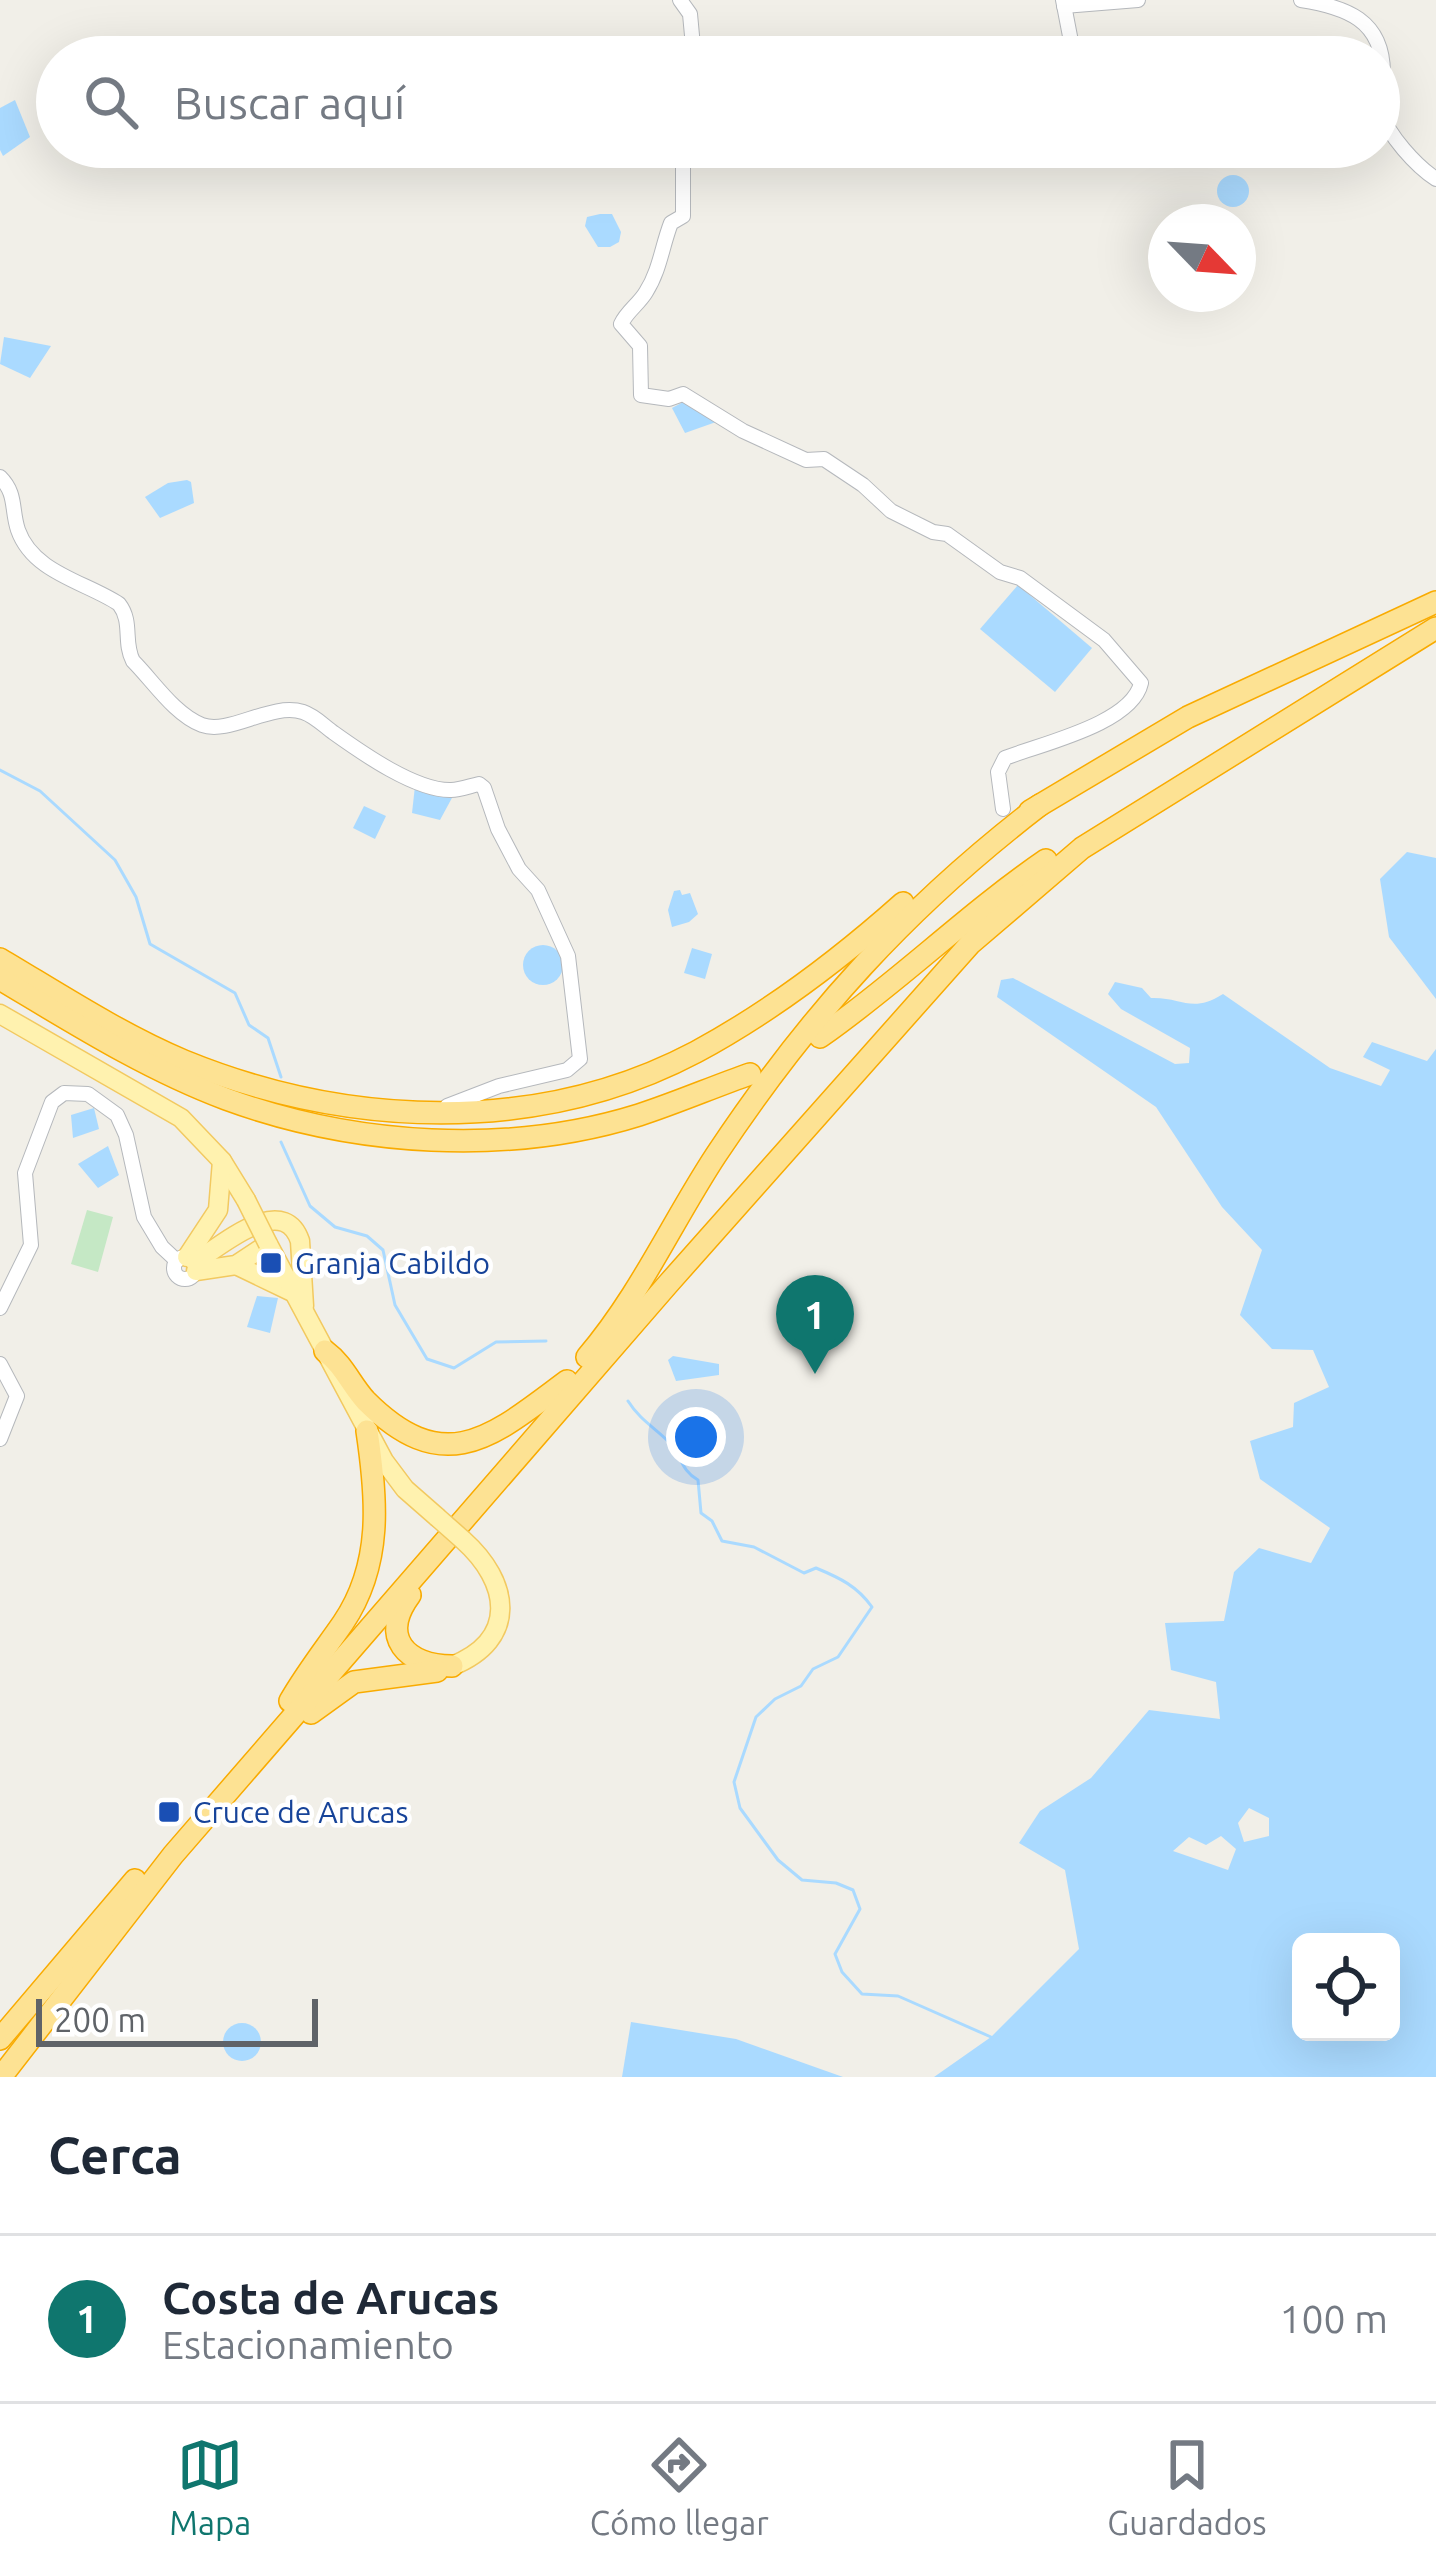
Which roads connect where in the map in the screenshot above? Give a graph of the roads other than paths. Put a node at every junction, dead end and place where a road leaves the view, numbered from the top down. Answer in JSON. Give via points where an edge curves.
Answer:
{"nodes":[{"id":1,"x":680,"y":0,"type":"edge"},
{"id":2,"x":1138,"y":0,"type":"edge"},
{"id":3,"x":1300,"y":0,"type":"edge"},
{"id":4,"x":1063,"y":3,"type":"edge"},
{"id":5,"x":692,"y":36,"type":"edge"},
{"id":6,"x":1070,"y":36,"type":"edge"},
{"id":7,"x":1374,"y":36,"type":"edge"},
{"id":8,"x":1400,"y":139,"type":"edge"},
{"id":9,"x":683,"y":168,"type":"edge"},
{"id":10,"x":1436,"y":178,"type":"edge"},
{"id":11,"x":0,"y":476,"type":"edge"},
{"id":12,"x":1436,"y":602,"type":"edge"},
{"id":13,"x":1436,"y":628,"type":"edge"},
{"id":14,"x":999,"y":786,"type":"junction"},
{"id":15,"x":1170,"y":790,"type":"junction"},
{"id":16,"x":1029,"y":802,"type":"junction"},
{"id":17,"x":1003,"y":808,"type":"dead end"},
{"id":18,"x":0,"y":958,"type":"edge"},
{"id":19,"x":0,"y":979,"type":"edge"},
{"id":20,"x":0,"y":1014,"type":"edge"},
{"id":21,"x":820,"y":1037,"type":"dead end"},
{"id":22,"x":750,"y":1074,"type":"dead end"},
{"id":23,"x":242,"y":1083,"type":"junction"},
{"id":24,"x":496,"y":1095,"type":"joint"},
{"id":25,"x":222,"y":1160,"type":"junction"},
{"id":26,"x":268,"y":1244,"type":"junction"},
{"id":27,"x":189,"y":1263,"type":"junction"},
{"id":28,"x":236,"y":1265,"type":"junction"},
{"id":29,"x":299,"y":1302,"type":"junction"},
{"id":30,"x":0,"y":1307,"type":"edge"},
{"id":31,"x":325,"y":1352,"type":"junction"},
{"id":32,"x":0,"y":1364,"type":"edge"},
{"id":33,"x":569,"y":1389,"type":"junction"},
{"id":34,"x":367,"y":1432,"type":"junction"},
{"id":35,"x":0,"y":1439,"type":"edge"},
{"id":36,"x":452,"y":1666,"type":"junction"},
{"id":37,"x":290,"y":1701,"type":"junction"},
{"id":38,"x":264,"y":1751,"type":"junction"},
{"id":39,"x":0,"y":2039,"type":"edge"},
{"id":40,"x":1,"y":2077,"type":"edge"}],
"edges":[{"from":1,"to":5,"type":"street"},
{"from":2,"to":4,"type":"street"},
{"from":3,"to":7,"type":"street","via":[[1345,9]]},
{"from":4,"to":6,"type":"street"},
{"from":8,"to":10,"type":"street"},
{"from":9,"to":14,"type":"street","via":[[683,216],[671,223],[663,258],[622,325],[640,346],[641,395],[683,394],[806,460],[824,458],[891,511],[1020,578],[1104,640],[1141,683],[1132,700],[1100,722],[1005,758]]},
{"from":11,"to":24,"type":"street","via":[[12,489],[18,532],[31,550],[119,604],[133,661],[186,716],[218,727],[308,713],[421,783],[484,788],[568,956],[580,1059]]},
{"from":12,"to":16,"type":"highway","via":[[1188,717]]},
{"from":13,"to":15,"type":"highway"},
{"from":14,"to":16,"type":"street"},
{"from":14,"to":17,"type":"street"},
{"from":15,"to":21,"type":"highway","via":[[1010,884]]},
{"from":15,"to":33,"type":"highway","via":[[1042,878],[970,944]]},
{"from":16,"to":23,"type":"highway","via":[[782,1001],[630,1080],[500,1110],[429,1113],[325,1105]]},
{"from":16,"to":33,"type":"highway","via":[[844,983],[764,1084]]},
{"from":18,"to":23,"type":"highway","via":[[178,1058]]},
{"from":19,"to":22,"type":"highway","via":[[224,1098],[374,1134],[488,1139],[559,1132],[636,1116]]},
{"from":20,"to":25,"type":"main road","via":[[182,1118]]},
{"from":23,"to":24,"type":"highway","via":[[371,1103],[448,1106]]},
{"from":25,"to":26,"type":"main road","bridge":true},
{"from":25,"to":27,"type":"main road","via":[[218,1210]]},
{"from":26,"to":28,"type":"main road"},
{"from":26,"to":29,"type":"main road"},
{"from":27,"to":28,"type":"main road"},
{"from":27,"to":29,"type":"main road","via":[[268,1219],[286,1222],[300,1241]]},
{"from":27,"to":30,"type":"street","via":[[162,1247],[144,1216],[117,1115],[88,1094],[64,1093],[52,1102],[25,1173],[31,1245]]},
{"from":28,"to":29,"type":"main road","via":[[275,1280]]},
{"from":29,"to":31,"type":"main road"},
{"from":31,"to":33,"type":"highway","via":[[380,1413],[436,1444],[490,1436]]},
{"from":31,"to":34,"type":"main road"},
{"from":32,"to":35,"type":"street","via":[[17,1396]]},
{"from":33,"to":36,"type":"highway","via":[[550,1430],[400,1612],[397,1636],[407,1654]]},
{"from":33,"to":37,"type":"highway"},
{"from":33,"to":38,"type":"highway"},
{"from":34,"to":36,"type":"main road","bridge":true,"via":[[405,1489],[464,1540],[499,1586],[500,1619],[485,1647]]},
{"from":34,"to":37,"type":"highway","via":[[376,1500],[371,1557],[345,1620]]},
{"from":36,"to":38,"type":"highway","via":[[354,1682]]},
{"from":37,"to":39,"type":"highway"},
{"from":38,"to":40,"type":"highway"}]}
